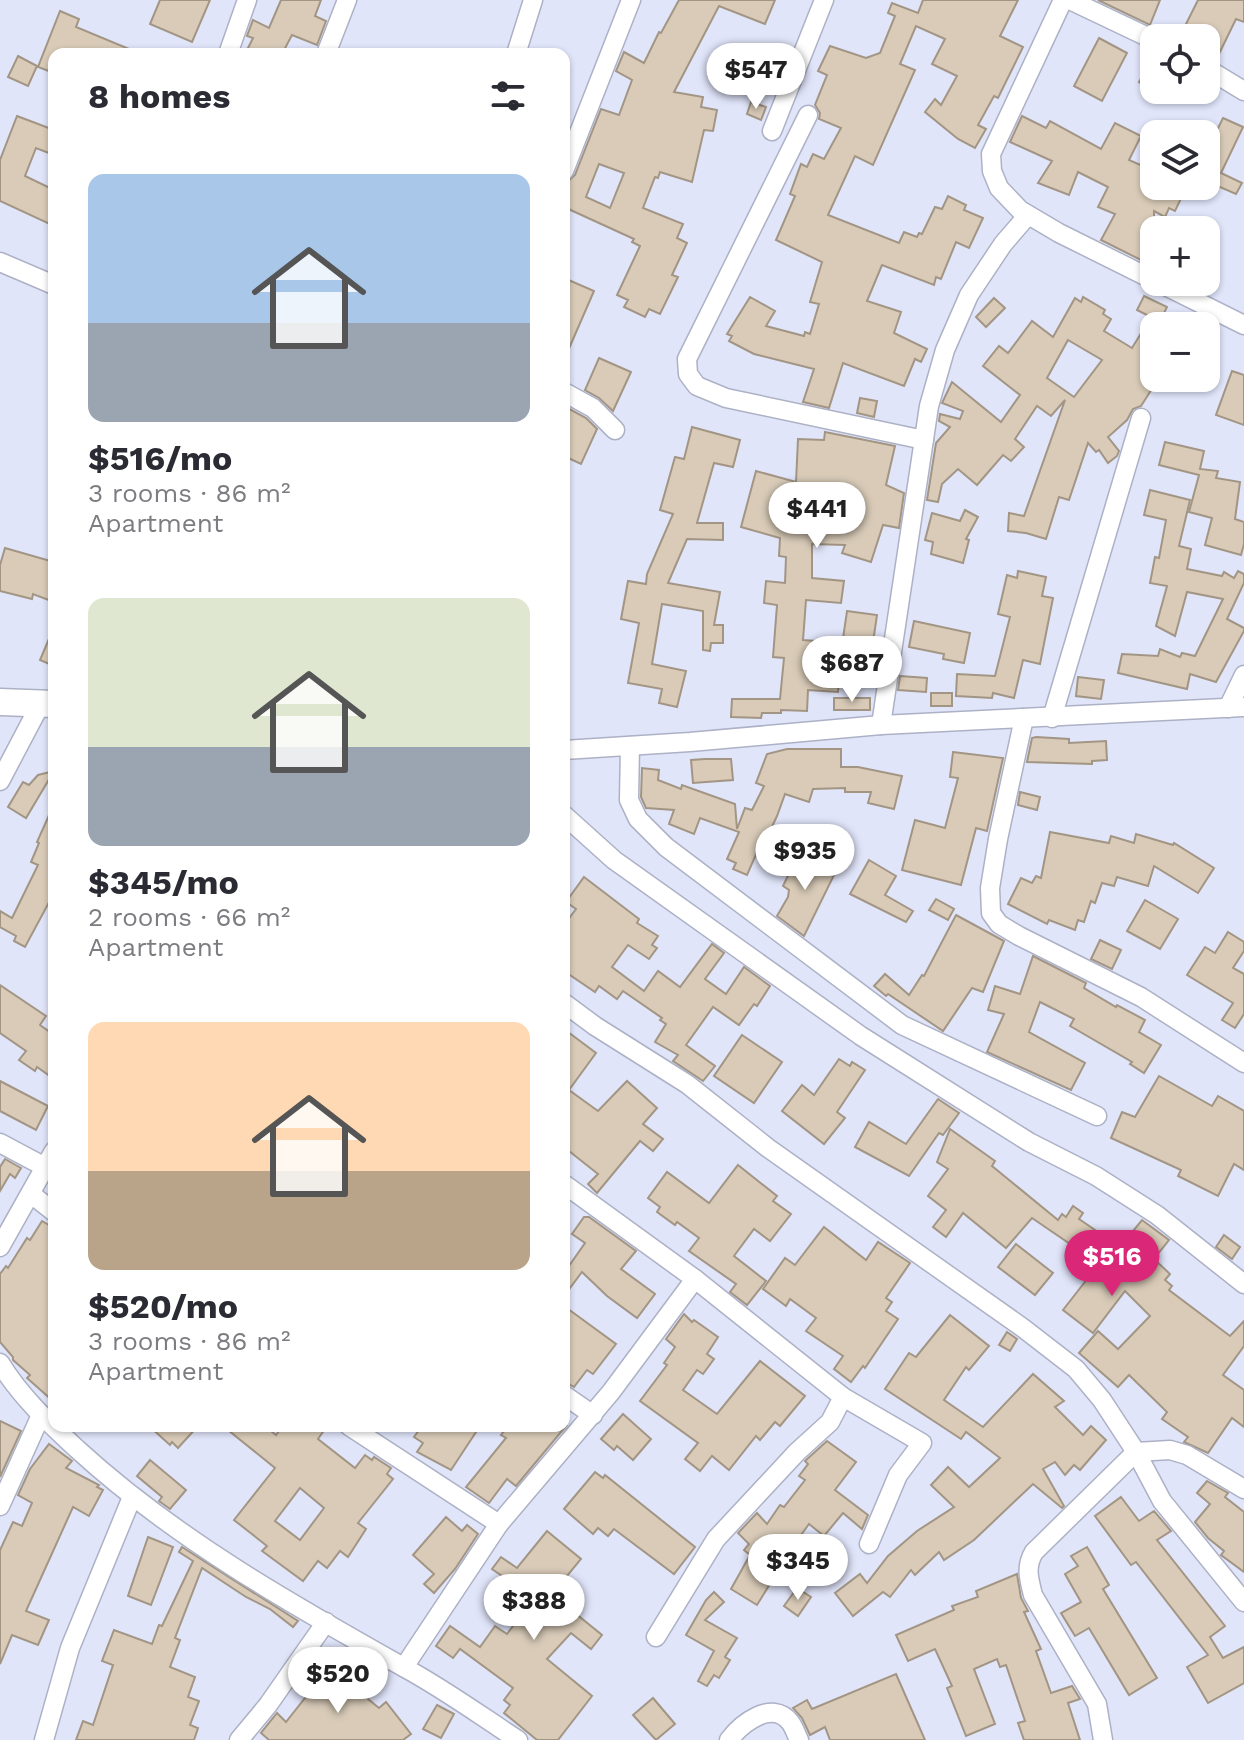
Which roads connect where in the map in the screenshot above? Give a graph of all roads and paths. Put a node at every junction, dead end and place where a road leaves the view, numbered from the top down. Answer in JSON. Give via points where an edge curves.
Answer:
{"nodes":[{"id":1,"x":247,"y":0,"type":"edge"},
{"id":2,"x":347,"y":0,"type":"edge"},
{"id":3,"x":533,"y":0,"type":"edge"},
{"id":4,"x":631,"y":0,"type":"edge"},
{"id":5,"x":824,"y":0,"type":"edge"},
{"id":6,"x":1063,"y":0,"type":"edge"},
{"id":7,"x":1070,"y":0,"type":"edge"},
{"id":8,"x":1140,"y":33,"type":"edge"},
{"id":9,"x":230,"y":48,"type":"edge"},
{"id":10,"x":328,"y":48,"type":"edge"},
{"id":11,"x":518,"y":48,"type":"edge"},
{"id":12,"x":1220,"y":76,"type":"edge"},
{"id":13,"x":1244,"y":91,"type":"edge"},
{"id":14,"x":808,"y":115,"type":"dead end"},
{"id":15,"x":772,"y":131,"type":"dead end"},
{"id":16,"x":570,"y":156,"type":"edge"},
{"id":17,"x":1028,"y":215,"type":"junction"},
{"id":18,"x":0,"y":262,"type":"edge"},
{"id":19,"x":48,"y":282,"type":"edge"},
{"id":20,"x":1244,"y":325,"type":"edge"},
{"id":21,"x":570,"y":395,"type":"edge"},
{"id":22,"x":1141,"y":418,"type":"dead end"},
{"id":23,"x":615,"y":430,"type":"dead end"},
{"id":24,"x":924,"y":440,"type":"junction"},
{"id":25,"x":1244,"y":675,"type":"edge"},
{"id":26,"x":0,"y":702,"type":"edge"},
{"id":27,"x":47,"y":704,"type":"edge"},
{"id":28,"x":1236,"y":707,"type":"edge"},
{"id":29,"x":1024,"y":718,"type":"junction"},
{"id":30,"x":1052,"y":718,"type":"junction"},
{"id":31,"x":881,"y":725,"type":"junction"},
{"id":32,"x":630,"y":746,"type":"junction"},
{"id":33,"x":570,"y":750,"type":"edge"},
{"id":34,"x":0,"y":781,"type":"edge"},
{"id":35,"x":570,"y":820,"type":"edge"},
{"id":36,"x":570,"y":1007,"type":"edge"},
{"id":37,"x":1244,"y":1044,"type":"edge"},
{"id":38,"x":1222,"y":1048,"type":"junction"},
{"id":39,"x":1244,"y":1063,"type":"edge"},
{"id":40,"x":1097,"y":1116,"type":"dead end"},
{"id":41,"x":0,"y":1143,"type":"edge"},
{"id":42,"x":48,"y":1158,"type":"edge"},
{"id":43,"x":48,"y":1163,"type":"edge"},
{"id":44,"x":570,"y":1188,"type":"edge"},
{"id":45,"x":31,"y":1194,"type":"junction"},
{"id":46,"x":48,"y":1207,"type":"edge"},
{"id":47,"x":0,"y":1247,"type":"edge"},
{"id":48,"x":695,"y":1279,"type":"junction"},
{"id":49,"x":1244,"y":1284,"type":"edge"},
{"id":50,"x":0,"y":1363,"type":"edge"},
{"id":51,"x":843,"y":1397,"type":"junction"},
{"id":52,"x":570,"y":1399,"type":"edge"},
{"id":53,"x":41,"y":1415,"type":"junction"},
{"id":54,"x":593,"y":1415,"type":"junction"},
{"id":55,"x":48,"y":1421,"type":"edge"},
{"id":56,"x":60,"y":1432,"type":"edge"},
{"id":57,"x":358,"y":1432,"type":"edge"},
{"id":58,"x":1136,"y":1452,"type":"junction"},
{"id":59,"x":1244,"y":1489,"type":"edge"},
{"id":60,"x":132,"y":1497,"type":"junction"},
{"id":61,"x":0,"y":1506,"type":"edge"},
{"id":62,"x":499,"y":1524,"type":"junction"},
{"id":63,"x":869,"y":1544,"type":"dead end"},
{"id":64,"x":1244,"y":1602,"type":"edge"},
{"id":65,"x":326,"y":1622,"type":"junction"},
{"id":66,"x":656,"y":1637,"type":"dead end"},
{"id":67,"x":404,"y":1667,"type":"junction"},
{"id":68,"x":44,"y":1740,"type":"edge"},
{"id":69,"x":239,"y":1740,"type":"edge"},
{"id":70,"x":518,"y":1740,"type":"edge"},
{"id":71,"x":729,"y":1740,"type":"edge"},
{"id":72,"x":799,"y":1740,"type":"edge"},
{"id":73,"x":1103,"y":1740,"type":"edge"}],
"edges":[{"from":1,"to":9,"type":"street"},
{"from":2,"to":10,"type":"street"},
{"from":3,"to":11,"type":"street"},
{"from":4,"to":16,"type":"street"},
{"from":5,"to":15,"type":"street"},
{"from":6,"to":17,"type":"street","via":[[991,154],[999,188]]},
{"from":7,"to":8,"type":"street"},
{"from":12,"to":13,"type":"street"},
{"from":14,"to":24,"type":"street","via":[[689,353],[688,374],[697,386],[726,398]]},
{"from":17,"to":20,"type":"street"},
{"from":17,"to":24,"type":"street","via":[[969,295],[945,350]]},
{"from":18,"to":19,"type":"street"},
{"from":21,"to":23,"type":"street"},
{"from":22,"to":30,"type":"street"},
{"from":24,"to":31,"type":"street"},
{"from":25,"to":28,"type":"street"},
{"from":26,"to":27,"type":"street"},
{"from":27,"to":34,"type":"street"},
{"from":28,"to":30,"type":"street"},
{"from":29,"to":30,"type":"street"},
{"from":29,"to":31,"type":"street"},
{"from":29,"to":38,"type":"street","via":[[998,839],[991,913],[1019,936],[1141,997]]},
{"from":31,"to":32,"type":"street"},
{"from":32,"to":33,"type":"street"},
{"from":32,"to":40,"type":"street","via":[[629,800],[638,819],[666,847],[902,1025]]},
{"from":35,"to":49,"type":"street","via":[[614,860],[861,1036],[1157,1215]]},
{"from":36,"to":58,"type":"street","via":[[687,1084],[1076,1369]]},
{"from":37,"to":38,"type":"street"},
{"from":38,"to":39,"type":"street"},
{"from":41,"to":42,"type":"street"},
{"from":43,"to":45,"type":"street"},
{"from":44,"to":48,"type":"street"},
{"from":45,"to":46,"type":"street"},
{"from":45,"to":47,"type":"street"},
{"from":48,"to":51,"type":"street"},
{"from":48,"to":54,"type":"street"},
{"from":50,"to":53,"type":"street"},
{"from":51,"to":63,"type":"street","via":[[922,1443],[898,1475]]},
{"from":51,"to":66,"type":"street","via":[[830,1422],[716,1539]]},
{"from":52,"to":54,"type":"street"},
{"from":53,"to":55,"type":"street"},
{"from":53,"to":61,"type":"street"},
{"from":54,"to":62,"type":"street"},
{"from":56,"to":60,"type":"street"},
{"from":57,"to":62,"type":"street"},
{"from":58,"to":59,"type":"street","via":[[1187,1455]]},
{"from":58,"to":64,"type":"street","via":[[1162,1501]]},
{"from":58,"to":73,"type":"street","via":[[1028,1561],[1033,1595],[1097,1704]]},
{"from":60,"to":65,"type":"street"},
{"from":60,"to":68,"type":"street","via":[[70,1648]]},
{"from":62,"to":67,"type":"street"},
{"from":65,"to":67,"type":"street"},
{"from":65,"to":69,"type":"street"},
{"from":67,"to":70,"type":"street"},
{"from":71,"to":72,"type":"street","via":[[750,1719],[776,1713],[789,1720]]}]}
